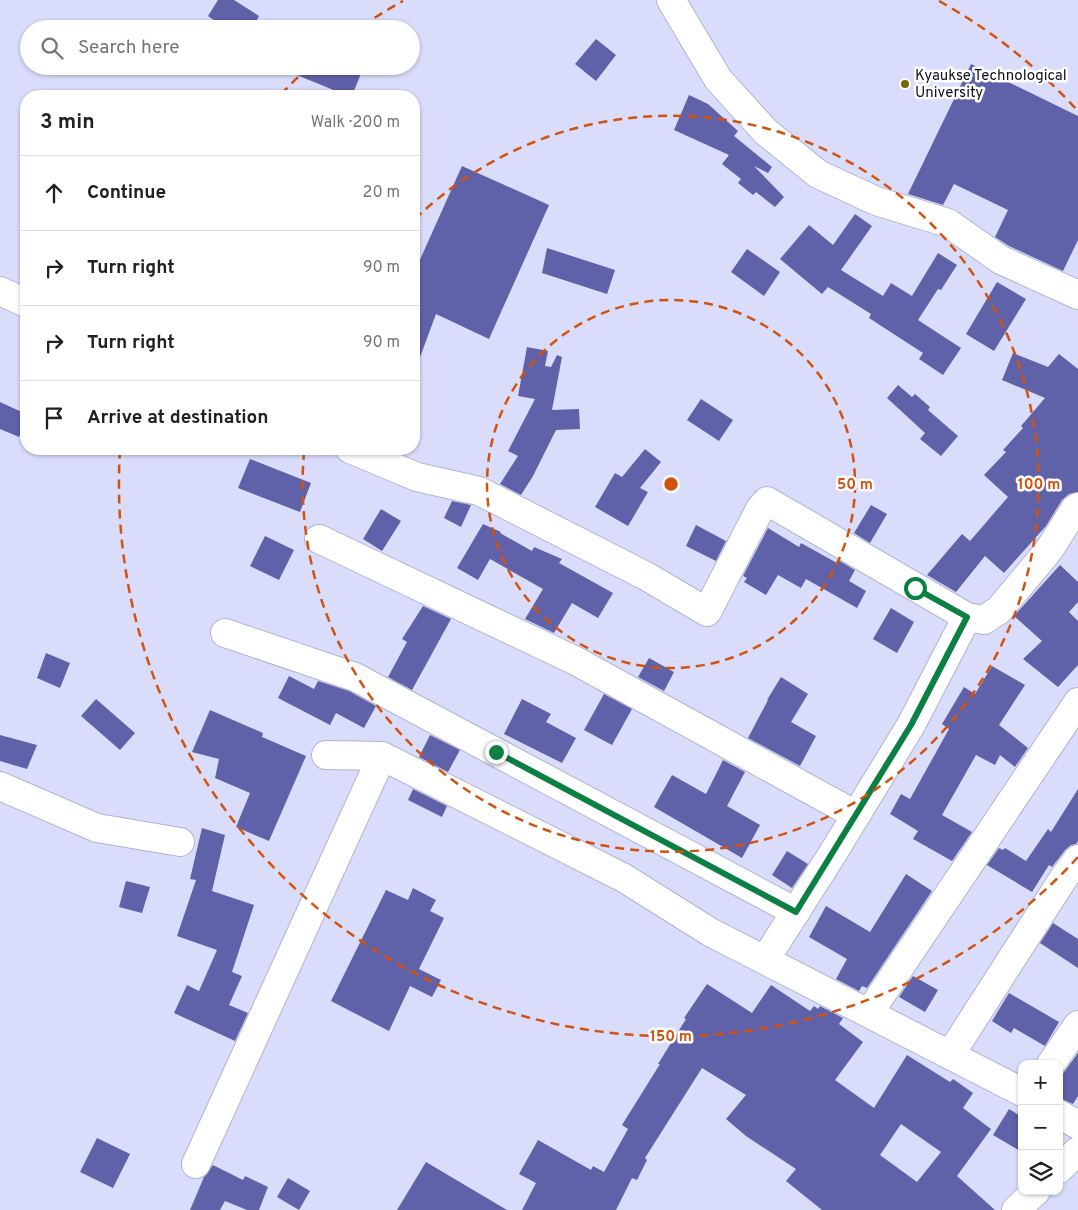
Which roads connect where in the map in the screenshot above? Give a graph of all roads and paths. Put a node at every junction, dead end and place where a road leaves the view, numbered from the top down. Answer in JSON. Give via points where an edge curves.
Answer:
{"nodes":[{"id":1,"x":671,"y":0,"type":"edge"},
{"id":2,"x":0,"y":291,"type":"edge"},
{"id":3,"x":1078,"y":295,"type":"edge"},
{"id":4,"x":20,"y":300,"type":"edge"},
{"id":5,"x":364,"y":455,"type":"edge"},
{"id":6,"x":1078,"y":507,"type":"edge"},
{"id":7,"x":319,"y":539,"type":"dead end"},
{"id":8,"x":967,"y":617,"type":"junction"},
{"id":9,"x":225,"y":633,"type":"dead end"},
{"id":10,"x":1078,"y":702,"type":"edge"},
{"id":11,"x":326,"y":755,"type":"dead end"},
{"id":12,"x":382,"y":756,"type":"junction"},
{"id":13,"x":0,"y":786,"type":"edge"},
{"id":14,"x":856,"y":815,"type":"junction"},
{"id":15,"x":180,"y":842,"type":"dead end"},
{"id":16,"x":1078,"y":859,"type":"edge"},
{"id":17,"x":796,"y":912,"type":"junction"},
{"id":18,"x":765,"y":960,"type":"junction"},
{"id":19,"x":869,"y":1014,"type":"junction"},
{"id":20,"x":1078,"y":1025,"type":"edge"},
{"id":21,"x":950,"y":1055,"type":"junction"},
{"id":22,"x":1054,"y":1060,"type":"edge"},
{"id":23,"x":1018,"y":1090,"type":"edge"},
{"id":24,"x":1063,"y":1116,"type":"edge"},
{"id":25,"x":1078,"y":1125,"type":"edge"},
{"id":26,"x":1078,"y":1151,"type":"edge"},
{"id":27,"x":196,"y":1164,"type":"dead end"},
{"id":28,"x":1063,"y":1165,"type":"edge"},
{"id":29,"x":1032,"y":1195,"type":"edge"},
{"id":30,"x":1016,"y":1210,"type":"edge"}],
"edges":[{"from":1,"to":3,"type":"street","via":[[718,79],[766,132],[818,174],[876,201],[948,222],[1001,260]]},
{"from":2,"to":4,"type":"street"},
{"from":5,"to":8,"type":"street","via":[[417,477],[479,491],[646,576],[707,612],[760,509],[767,502]]},
{"from":6,"to":8,"type":"street","via":[[1049,550],[999,610],[984,620]]},
{"from":7,"to":14,"type":"street","via":[[576,661]]},
{"from":8,"to":14,"type":"street","via":[[911,725]]},
{"from":9,"to":17,"type":"street","via":[[355,678]]},
{"from":10,"to":19,"type":"street"},
{"from":11,"to":12,"type":"street"},
{"from":12,"to":18,"type":"street","via":[[624,878],[710,932]]},
{"from":12,"to":27,"type":"street"},
{"from":13,"to":15,"type":"street","via":[[97,828]]},
{"from":14,"to":17,"type":"street"},
{"from":16,"to":21,"type":"street"},
{"from":17,"to":18,"type":"street"},
{"from":18,"to":19,"type":"street"},
{"from":19,"to":21,"type":"street"},
{"from":20,"to":22,"type":"street"},
{"from":21,"to":23,"type":"street"},
{"from":24,"to":25,"type":"street"},
{"from":26,"to":28,"type":"street"},
{"from":29,"to":30,"type":"street"}]}
